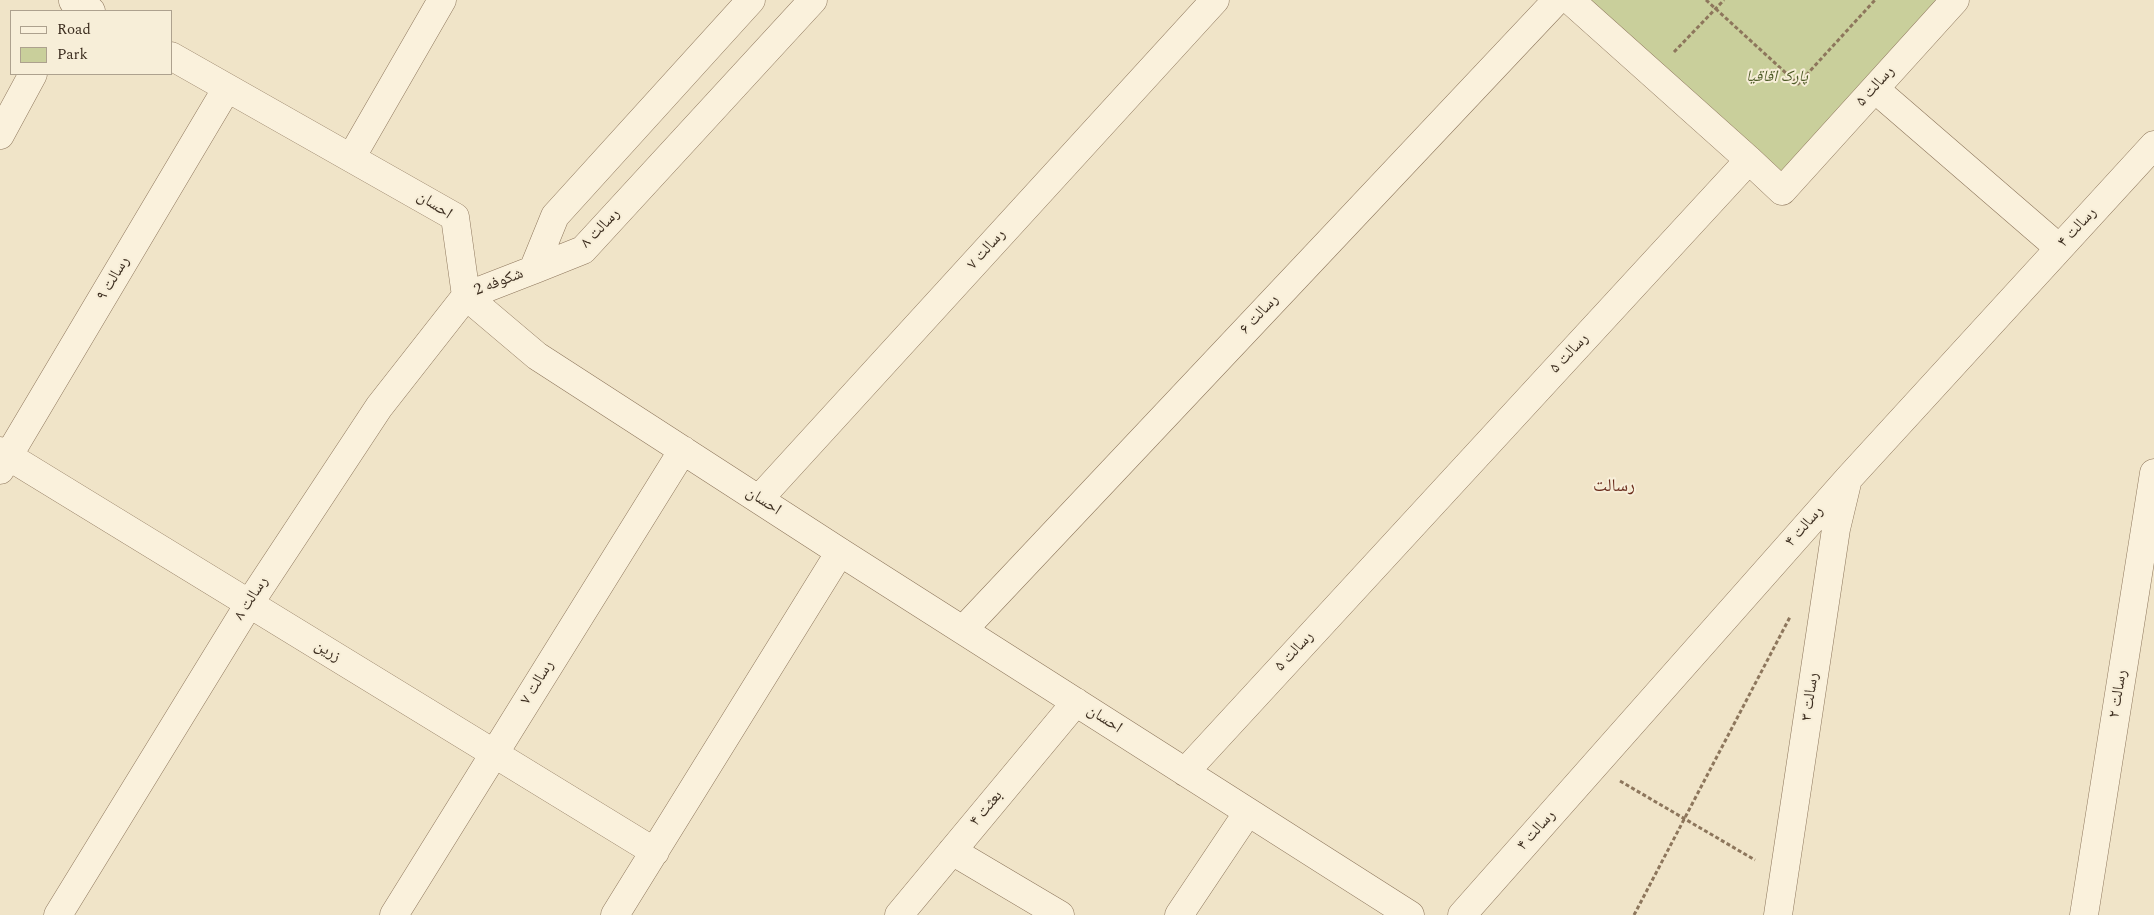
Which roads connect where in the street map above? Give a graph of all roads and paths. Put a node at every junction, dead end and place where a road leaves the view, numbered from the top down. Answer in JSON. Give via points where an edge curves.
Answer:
{"nodes":[{"id":1,"x":442,"y":0,"type":"edge"},
{"id":2,"x":751,"y":0,"type":"edge"},
{"id":3,"x":813,"y":0,"type":"edge"},
{"id":4,"x":1216,"y":0,"type":"edge"},
{"id":5,"x":1558,"y":0,"type":"edge"},
{"id":6,"x":1570,"y":0,"type":"edge"},
{"id":7,"x":1706,"y":0,"type":"edge"},
{"id":8,"x":1724,"y":0,"type":"edge"},
{"id":9,"x":1875,"y":0,"type":"edge"},
{"id":10,"x":1955,"y":0,"type":"edge"},
{"id":11,"x":1716,"y":9,"type":"junction"},
{"id":12,"x":172,"y":57,"type":"edge"},
{"id":13,"x":1653,"y":74,"type":"junction"},
{"id":14,"x":32,"y":75,"type":"edge"},
{"id":15,"x":227,"y":88,"type":"junction"},
{"id":16,"x":1875,"y":89,"type":"junction"},
{"id":17,"x":0,"y":135,"type":"edge"},
{"id":18,"x":2154,"y":145,"type":"edge"},
{"id":19,"x":351,"y":158,"type":"junction"},
{"id":20,"x":1750,"y":160,"type":"junction"},
{"id":21,"x":2059,"y":248,"type":"junction"},
{"id":22,"x":533,"y":270,"type":"junction"},
{"id":23,"x":466,"y":296,"type":"junction"},
{"id":24,"x":683,"y":450,"type":"junction"},
{"id":25,"x":3,"y":459,"type":"edge"},
{"id":26,"x":2154,"y":473,"type":"edge"},
{"id":27,"x":1848,"y":479,"type":"junction"},
{"id":28,"x":759,"y":499,"type":"junction"},
{"id":29,"x":840,"y":552,"type":"junction"},
{"id":30,"x":249,"y":604,"type":"junction"},
{"id":31,"x":1790,"y":617,"type":"dead end"},
{"id":32,"x":963,"y":630,"type":"junction"},
{"id":33,"x":1076,"y":702,"type":"junction"},
{"id":34,"x":494,"y":754,"type":"junction"},
{"id":35,"x":1594,"y":766,"type":"junction"},
{"id":36,"x":1184,"y":772,"type":"junction"},
{"id":37,"x":1248,"y":812,"type":"junction"},
{"id":38,"x":1686,"y":819,"type":"junction"},
{"id":39,"x":952,"y":851,"type":"junction"},
{"id":40,"x":655,"y":852,"type":"junction"},
{"id":41,"x":1784,"y":876,"type":"junction"},
{"id":42,"x":58,"y":915,"type":"edge"},
{"id":43,"x":394,"y":915,"type":"edge"},
{"id":44,"x":616,"y":915,"type":"edge"},
{"id":45,"x":898,"y":915,"type":"edge"},
{"id":46,"x":1060,"y":915,"type":"edge"},
{"id":47,"x":1179,"y":915,"type":"edge"},
{"id":48,"x":1410,"y":915,"type":"edge"},
{"id":49,"x":1462,"y":915,"type":"edge"},
{"id":50,"x":1634,"y":915,"type":"edge"},
{"id":51,"x":1778,"y":915,"type":"edge"},
{"id":52,"x":2084,"y":915,"type":"edge"}],
"edges":[{"from":1,"to":19,"type":"street"},
{"from":2,"to":22,"type":"street","via":[[554,216]]},
{"from":3,"to":22,"type":"street","name":"رسالت ۸","via":[[584,250]]},
{"from":4,"to":28,"type":"street","name":"رسالت ۷"},
{"from":5,"to":32,"type":"street","name":"رسالت ۶"},
{"from":6,"to":13,"type":"street"},
{"from":7,"to":11,"type":"path"},
{"from":8,"to":11,"type":"path"},
{"from":9,"to":11,"type":"path","via":[[1798,84]]},
{"from":10,"to":16,"type":"street","name":"رسالت ۵"},
{"from":11,"to":13,"type":"path"},
{"from":12,"to":15,"type":"street","name":"احسان"},
{"from":13,"to":20,"type":"street"},
{"from":14,"to":17,"type":"street"},
{"from":15,"to":19,"type":"street","name":"احسان"},
{"from":15,"to":25,"type":"street","name":"رسالت ۹"},
{"from":16,"to":20,"type":"street","name":"رسالت ۵","via":[[1782,191]]},
{"from":16,"to":21,"type":"street"},
{"from":18,"to":21,"type":"street","name":"رسالت ۴"},
{"from":19,"to":23,"type":"street","name":"احسان","via":[[455,217]]},
{"from":20,"to":36,"type":"street","name":"رسالت ۵"},
{"from":21,"to":27,"type":"street","name":"رسالت ۴"},
{"from":22,"to":23,"type":"street","name":"شکوفه 2"},
{"from":23,"to":24,"type":"street","name":"احسان","via":[[537,356]]},
{"from":23,"to":30,"type":"street","name":"رسالت ۸","via":[[379,407]]},
{"from":24,"to":28,"type":"street","name":"احسان"},
{"from":24,"to":34,"type":"street","name":"رسالت ۷"},
{"from":25,"to":30,"type":"street","name":"زرین"},
{"from":26,"to":52,"type":"street","name":"رسالت ۲"},
{"from":27,"to":35,"type":"street","name":"رسالت ۴"},
{"from":27,"to":41,"type":"street","name":"رسالت ۳","via":[[1836,529]]},
{"from":28,"to":29,"type":"street","name":"احسان"},
{"from":29,"to":32,"type":"street","name":"احسان"},
{"from":29,"to":40,"type":"street"},
{"from":30,"to":34,"type":"street","name":"زرین"},
{"from":30,"to":42,"type":"street","name":"رسالت ۸"},
{"from":31,"to":38,"type":"path"},
{"from":32,"to":33,"type":"street","name":"احسان"},
{"from":33,"to":36,"type":"street","name":"احسان"},
{"from":33,"to":39,"type":"street","name":"بعثت ۴"},
{"from":34,"to":40,"type":"street","name":"زرین"},
{"from":34,"to":43,"type":"street","name":"رسالت ۷"},
{"from":35,"to":38,"type":"path"},
{"from":35,"to":49,"type":"street","name":"رسالت ۴"},
{"from":36,"to":37,"type":"street","name":"احسان"},
{"from":37,"to":47,"type":"street"},
{"from":37,"to":48,"type":"street","name":"احسان"},
{"from":38,"to":41,"type":"path"},
{"from":38,"to":50,"type":"path"},
{"from":39,"to":45,"type":"street","name":"بعثت ۴"},
{"from":39,"to":46,"type":"street"},
{"from":40,"to":44,"type":"street"},
{"from":41,"to":51,"type":"street","name":"رسالت ۳"}]}
